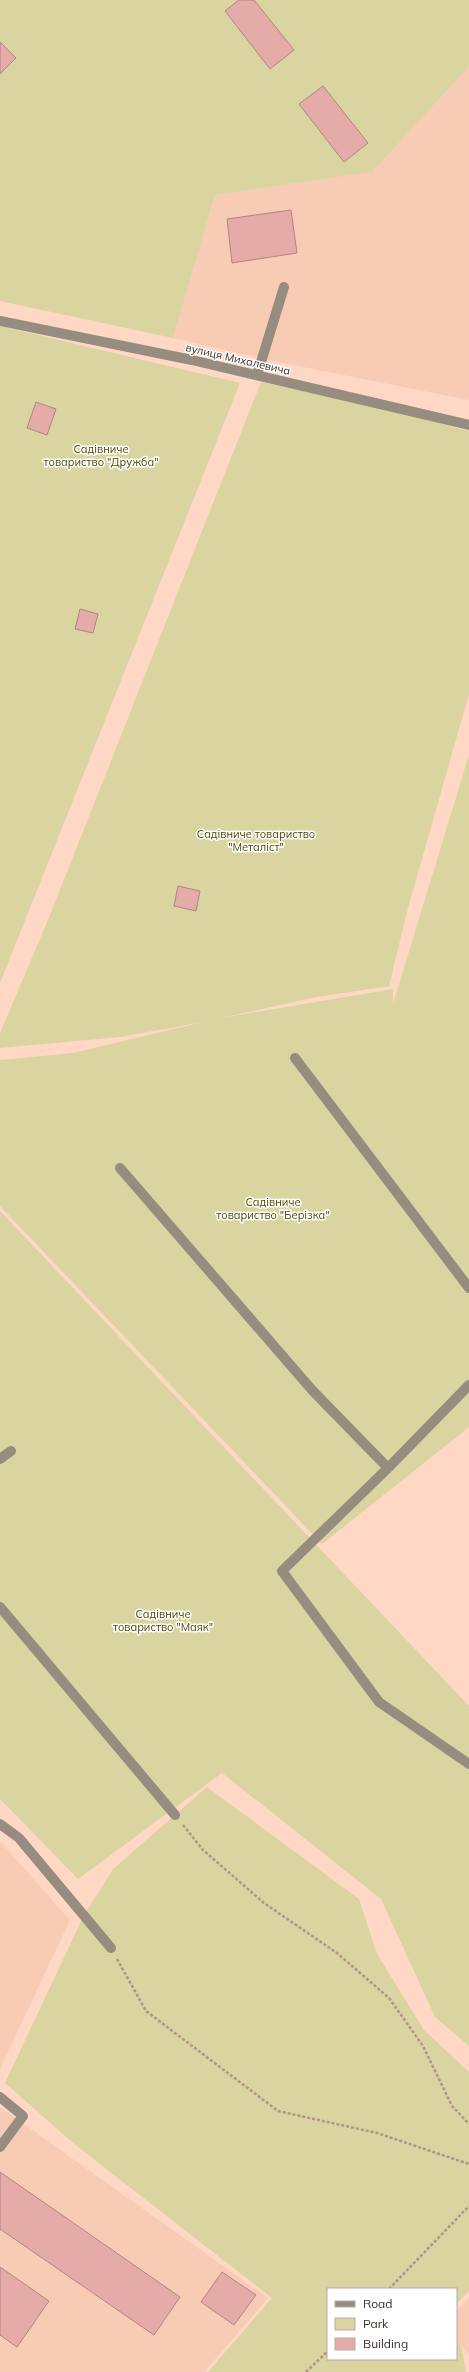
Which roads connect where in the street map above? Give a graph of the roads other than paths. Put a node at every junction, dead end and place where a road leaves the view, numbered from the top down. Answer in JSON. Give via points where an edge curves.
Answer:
{"nodes":[{"id":1,"x":284,"y":287,"type":"dead end"},
{"id":2,"x":0,"y":321,"type":"edge"},
{"id":3,"x":257,"y":375,"type":"junction"},
{"id":4,"x":469,"y":425,"type":"edge"},
{"id":5,"x":295,"y":1058,"type":"dead end"},
{"id":6,"x":120,"y":1168,"type":"dead end"},
{"id":7,"x":469,"y":1288,"type":"edge"},
{"id":8,"x":469,"y":1385,"type":"edge"},
{"id":9,"x":11,"y":1452,"type":"dead end"},
{"id":10,"x":0,"y":1459,"type":"edge"},
{"id":11,"x":388,"y":1468,"type":"junction"},
{"id":12,"x":0,"y":1607,"type":"edge"},
{"id":13,"x":469,"y":1764,"type":"edge"},
{"id":14,"x":175,"y":1815,"type":"road end"},
{"id":15,"x":0,"y":1824,"type":"edge"},
{"id":16,"x":110,"y":1948,"type":"road end"},
{"id":17,"x":0,"y":2097,"type":"edge"},
{"id":18,"x":0,"y":2147,"type":"edge"}],
"edges":[{"from":1,"to":3,"type":"street"},
{"from":2,"to":3,"type":"street","name":"вулиця Михалевича"},
{"from":3,"to":4,"type":"street","name":"вулиця Михалевича"},
{"from":5,"to":7,"type":"street"},
{"from":6,"to":11,"type":"street","via":[[312,1390]]},
{"from":8,"to":11,"type":"street"},
{"from":9,"to":10,"type":"street"},
{"from":11,"to":13,"type":"street","via":[[282,1571],[378,1702]]},
{"from":12,"to":14,"type":"street"},
{"from":15,"to":16,"type":"street","via":[[19,1838]]},
{"from":17,"to":18,"type":"street","via":[[22,2116]]}]}
